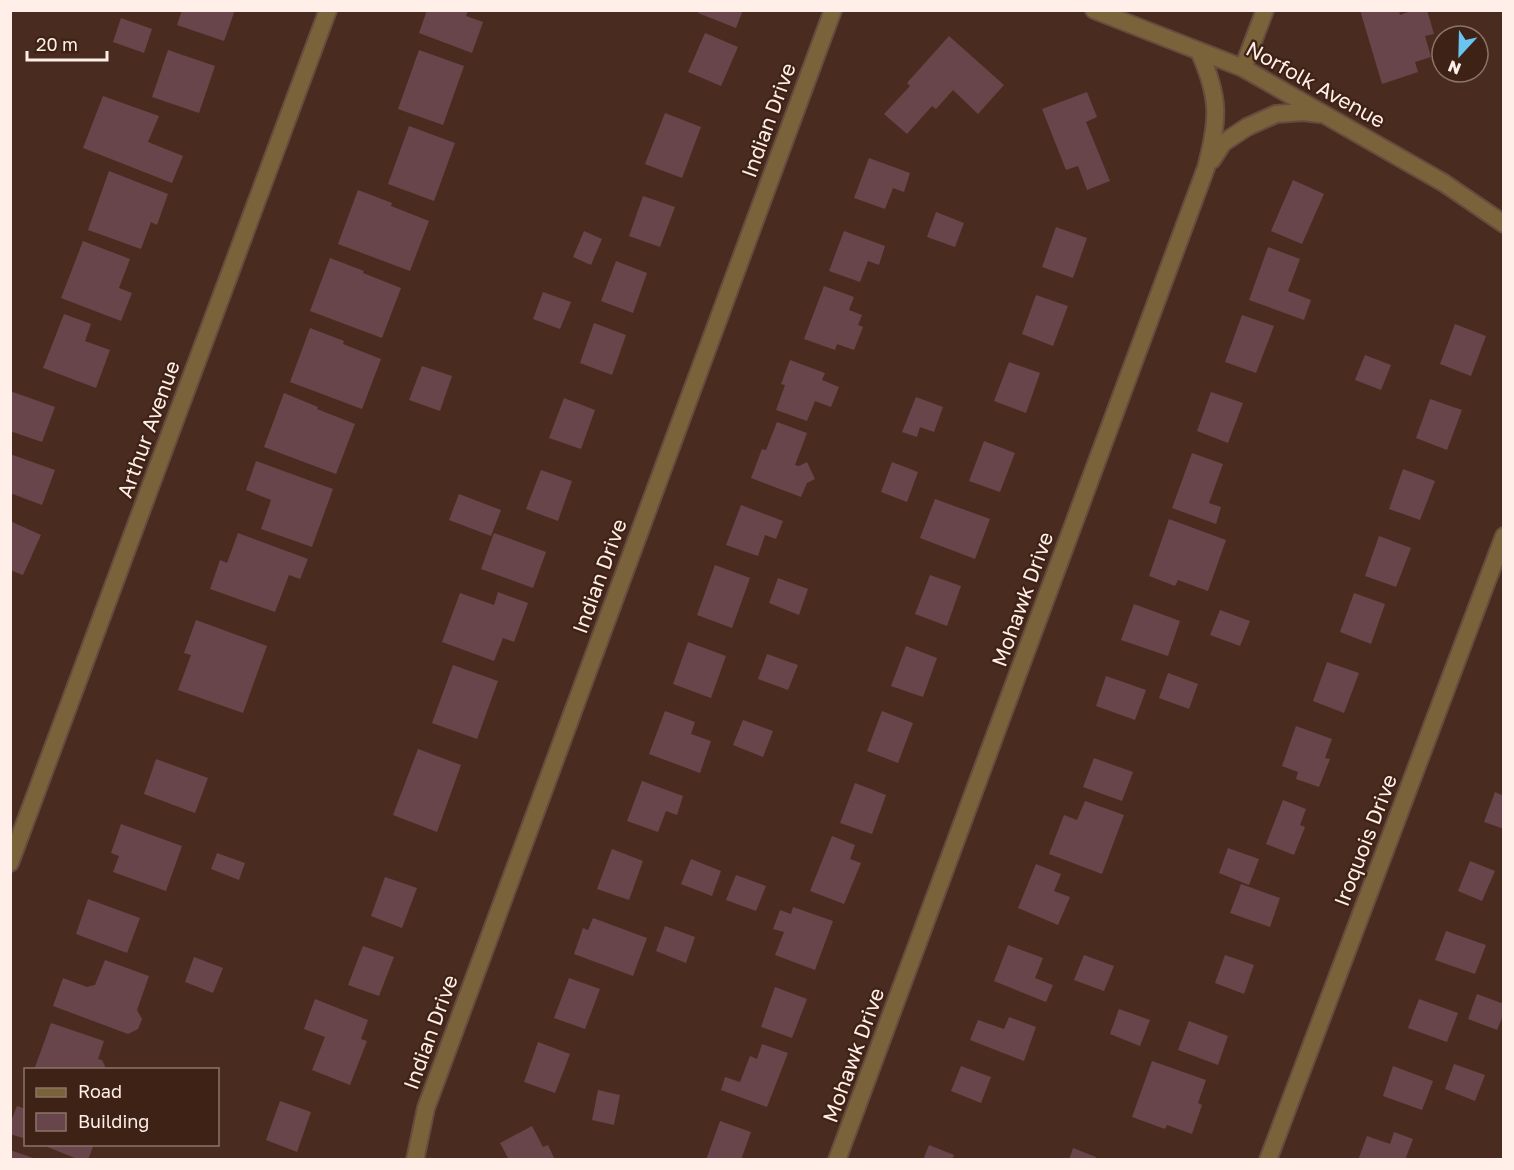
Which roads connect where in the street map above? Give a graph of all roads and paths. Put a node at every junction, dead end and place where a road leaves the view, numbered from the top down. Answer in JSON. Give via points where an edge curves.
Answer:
{"nodes":[{"id":1,"x":328,"y":10,"type":"edge"},
{"id":2,"x":833,"y":10,"type":"edge"},
{"id":3,"x":1094,"y":10,"type":"edge"},
{"id":4,"x":1265,"y":10,"type":"edge"},
{"id":5,"x":1199,"y":51,"type":"junction"},
{"id":6,"x":1243,"y":68,"type":"junction"},
{"id":7,"x":1328,"y":116,"type":"junction"},
{"id":8,"x":1206,"y":168,"type":"junction"},
{"id":9,"x":1503,"y":224,"type":"edge"},
{"id":10,"x":1503,"y":536,"type":"edge"},
{"id":11,"x":10,"y":863,"type":"edge"},
{"id":12,"x":415,"y":1160,"type":"edge"},
{"id":13,"x":837,"y":1160,"type":"edge"},
{"id":14,"x":1268,"y":1160,"type":"edge"}],
"edges":[{"from":1,"to":11,"type":"street","name":"Arthur Avenue"},
{"from":2,"to":12,"type":"street","name":"Indian Drive","via":[[426,1108]]},
{"from":3,"to":5,"type":"street","name":"Norfolk Avenue"},
{"from":4,"to":6,"type":"street"},
{"from":5,"to":6,"type":"street","name":"Norfolk Avenue"},
{"from":5,"to":8,"type":"street","name":"Mohawk Drive","via":[[1211,78],[1216,104],[1214,138]]},
{"from":6,"to":7,"type":"street","name":"Norfolk Avenue"},
{"from":7,"to":8,"type":"street","via":[[1303,112],[1266,118],[1223,143]]},
{"from":7,"to":9,"type":"street","name":"Norfolk Avenue","via":[[1444,183]]},
{"from":8,"to":13,"type":"street","name":"Mohawk Drive"},
{"from":10,"to":14,"type":"street","name":"Iroquois Drive"}]}
